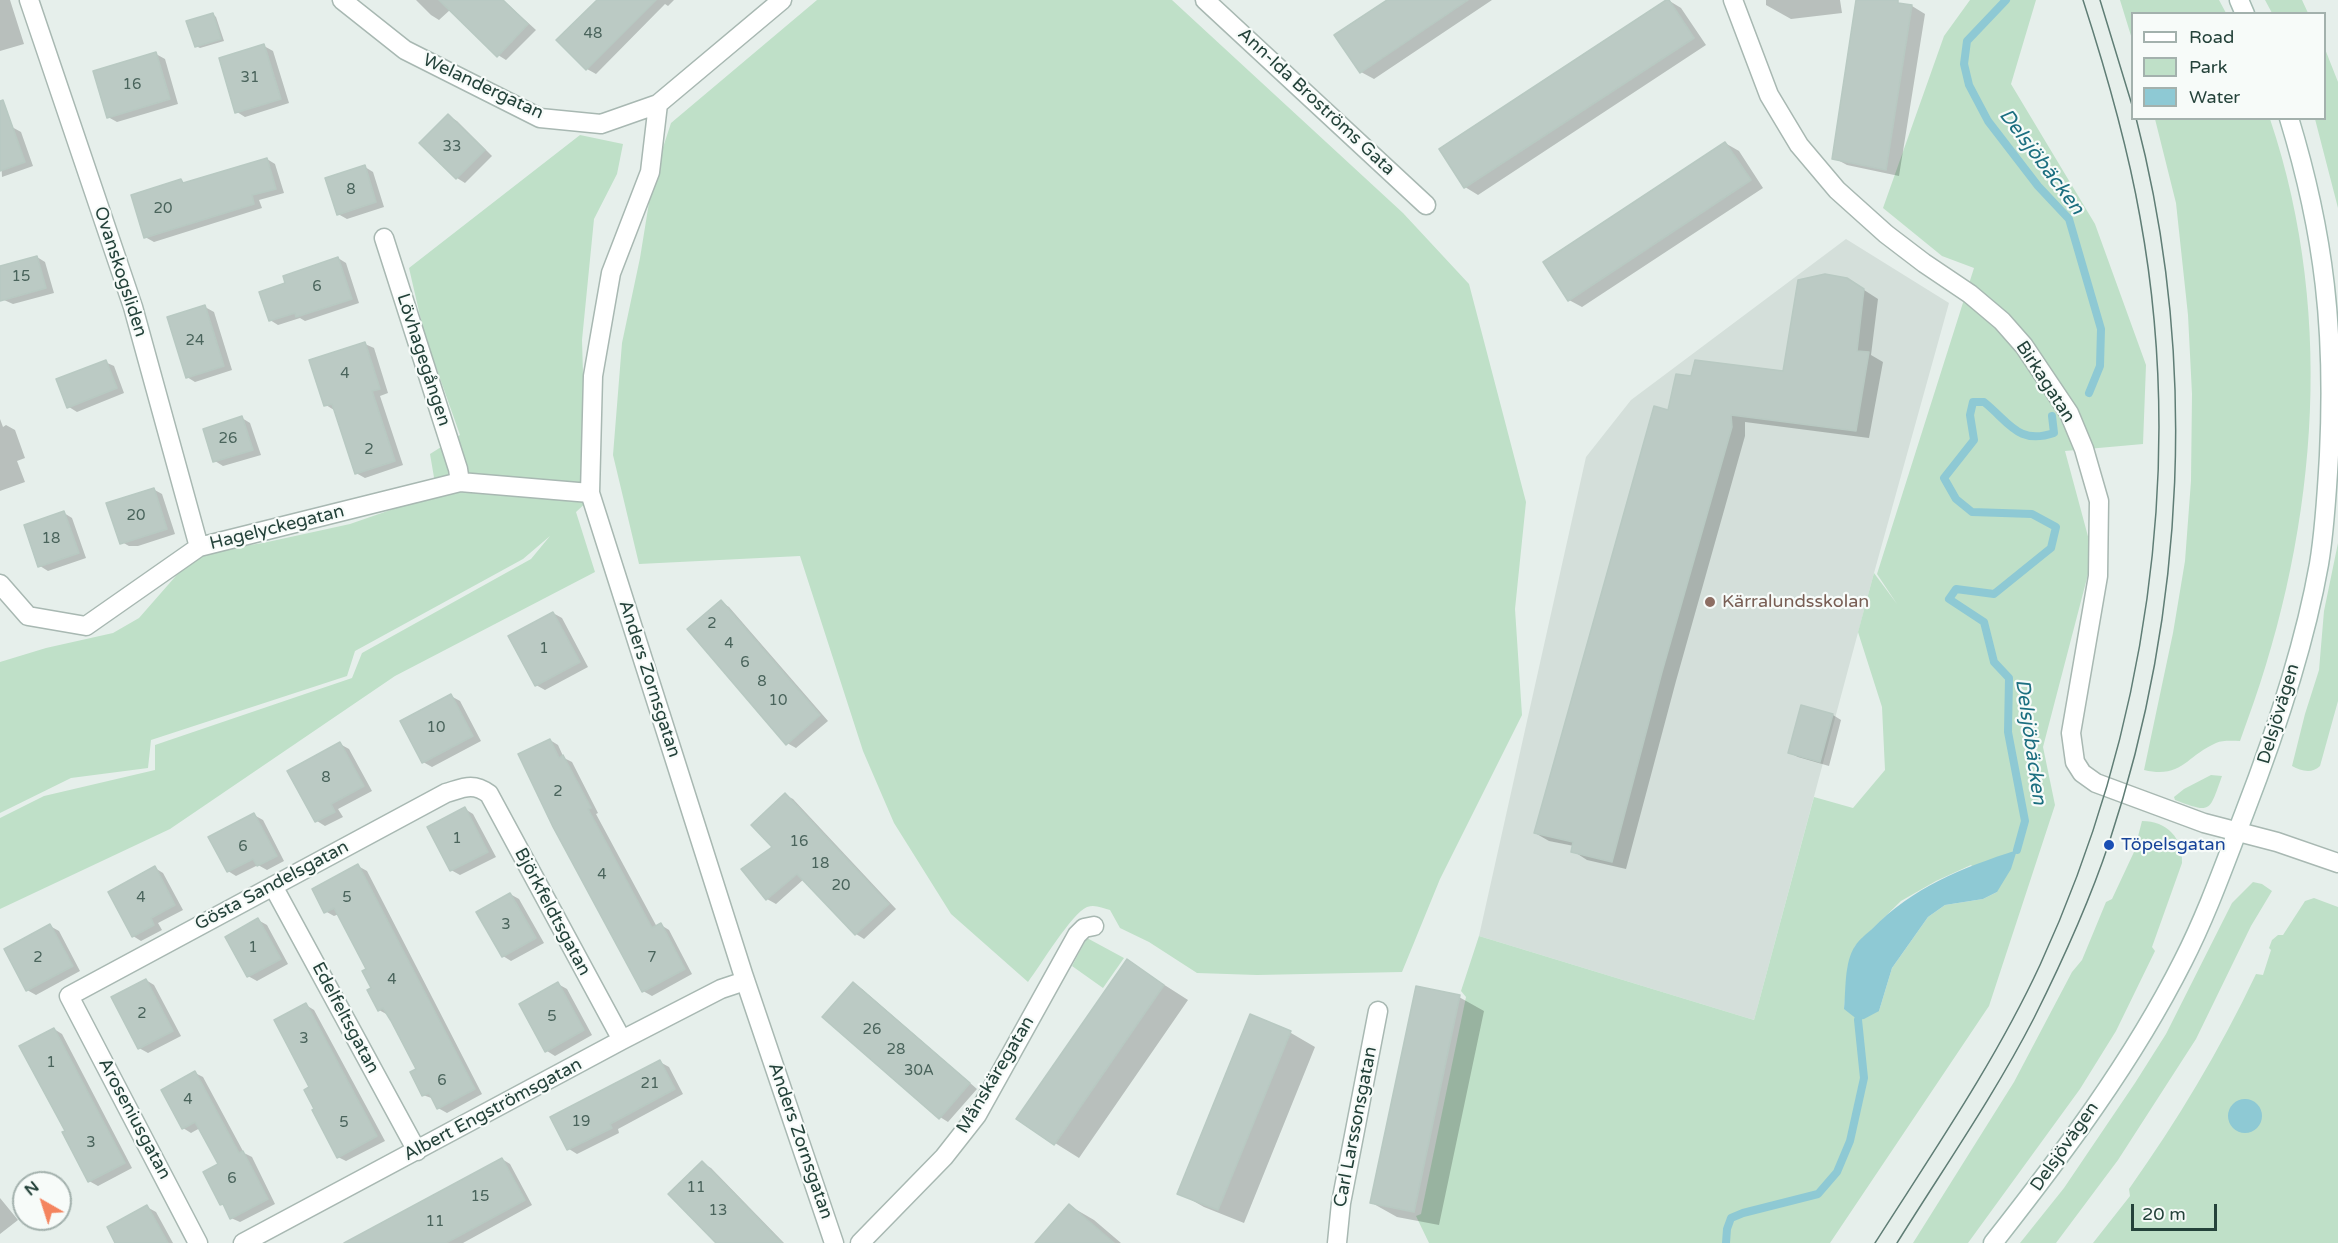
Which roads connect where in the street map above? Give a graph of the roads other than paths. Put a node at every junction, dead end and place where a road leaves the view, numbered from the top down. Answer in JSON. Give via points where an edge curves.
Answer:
{"nodes":[{"id":1,"x":29,"y":0,"type":"edge"},
{"id":2,"x":342,"y":0,"type":"edge"},
{"id":3,"x":781,"y":0,"type":"edge"},
{"id":4,"x":1205,"y":0,"type":"edge"},
{"id":5,"x":1733,"y":0,"type":"edge"},
{"id":6,"x":658,"y":104,"type":"junction"},
{"id":7,"x":2290,"y":120,"type":"edge"},
{"id":8,"x":1426,"y":205,"type":"dead end"},
{"id":9,"x":384,"y":238,"type":"dead end"},
{"id":10,"x":460,"y":482,"type":"junction"},
{"id":11,"x":590,"y":494,"type":"junction"},
{"id":12,"x":199,"y":547,"type":"junction"},
{"id":13,"x":0,"y":584,"type":"edge"},
{"id":14,"x":479,"y":787,"type":"joint"},
{"id":15,"x":2238,"y":830,"type":"junction"},
{"id":16,"x":2338,"y":863,"type":"edge"},
{"id":17,"x":273,"y":886,"type":"junction"},
{"id":18,"x":1094,"y":926,"type":"dead end"},
{"id":19,"x":745,"y":981,"type":"junction"},
{"id":20,"x":69,"y":996,"type":"joint"},
{"id":21,"x":1378,"y":1011,"type":"dead end"},
{"id":22,"x":622,"y":1040,"type":"junction"},
{"id":23,"x":417,"y":1151,"type":"junction"},
{"id":24,"x":198,"y":1243,"type":"edge"},
{"id":25,"x":243,"y":1243,"type":"edge"},
{"id":26,"x":834,"y":1243,"type":"edge"},
{"id":27,"x":860,"y":1243,"type":"edge"},
{"id":28,"x":1337,"y":1243,"type":"edge"},
{"id":29,"x":1993,"y":1243,"type":"edge"}],
"edges":[{"from":1,"to":12,"type":"street","name":"Ovanskogsliden","via":[[134,307]]},
{"from":2,"to":6,"type":"street","name":"Welandergatan","via":[[405,50],[540,118],[601,124]]},
{"from":3,"to":6,"type":"street","name":"Welandergatan"},
{"from":4,"to":8,"type":"street","name":"Ann-Ida Broströms Gata"},
{"from":5,"to":15,"type":"street","name":"Birkagatan","via":[[1769,94],[1799,145],[1837,190],[1886,234],[2002,321],[2024,346],[2069,413],[2099,501],[2098,576],[2071,733],[2075,762],[2096,783],[2204,823]]},
{"from":6,"to":11,"type":"street","name":"Anders Zornsgatan","via":[[650,172],[611,273],[593,376]]},
{"from":7,"to":15,"type":"street","name":"Delsjövägen","via":[[2317,224],[2328,302],[2332,396],[2326,504],[2308,620],[2264,762]]},
{"from":9,"to":10,"type":"street","name":"Lövhagegången"},
{"from":10,"to":11,"type":"street","name":"Hagelyckegatan"},
{"from":10,"to":12,"type":"street","name":"Hagelyckegatan"},
{"from":11,"to":19,"type":"street","name":"Anders Zornsgatan"},
{"from":12,"to":13,"type":"street","name":"Hagelyckegatan","via":[[86,626],[28,616]]},
{"from":14,"to":17,"type":"street","name":"Gösta Sandelsgatan","via":[[446,793]]},
{"from":14,"to":22,"type":"street","name":"Björkfeldtsgatan","via":[[489,794]]},
{"from":15,"to":16,"type":"street"},
{"from":15,"to":29,"type":"street","name":"Delsjövägen","via":[[2184,959],[2150,1020],[2054,1165]]},
{"from":17,"to":20,"type":"street","name":"Gösta Sandelsgatan"},
{"from":17,"to":23,"type":"street","name":"Edelfeltsgatan"},
{"from":18,"to":27,"type":"street","name":"Månskäregatan","via":[[1077,935],[977,1115],[944,1157]]},
{"from":19,"to":22,"type":"street","name":"Albert Engströmsgatan","via":[[721,989]]},
{"from":19,"to":26,"type":"street","name":"Anders Zornsgatan"},
{"from":20,"to":24,"type":"street","name":"Aroseniusgatan"},
{"from":21,"to":28,"type":"street","name":"Carl Larssonsgatan","via":[[1341,1203]]},
{"from":22,"to":23,"type":"street","name":"Albert Engströmsgatan"},
{"from":23,"to":25,"type":"street","name":"Albert Engströmsgatan"}]}
